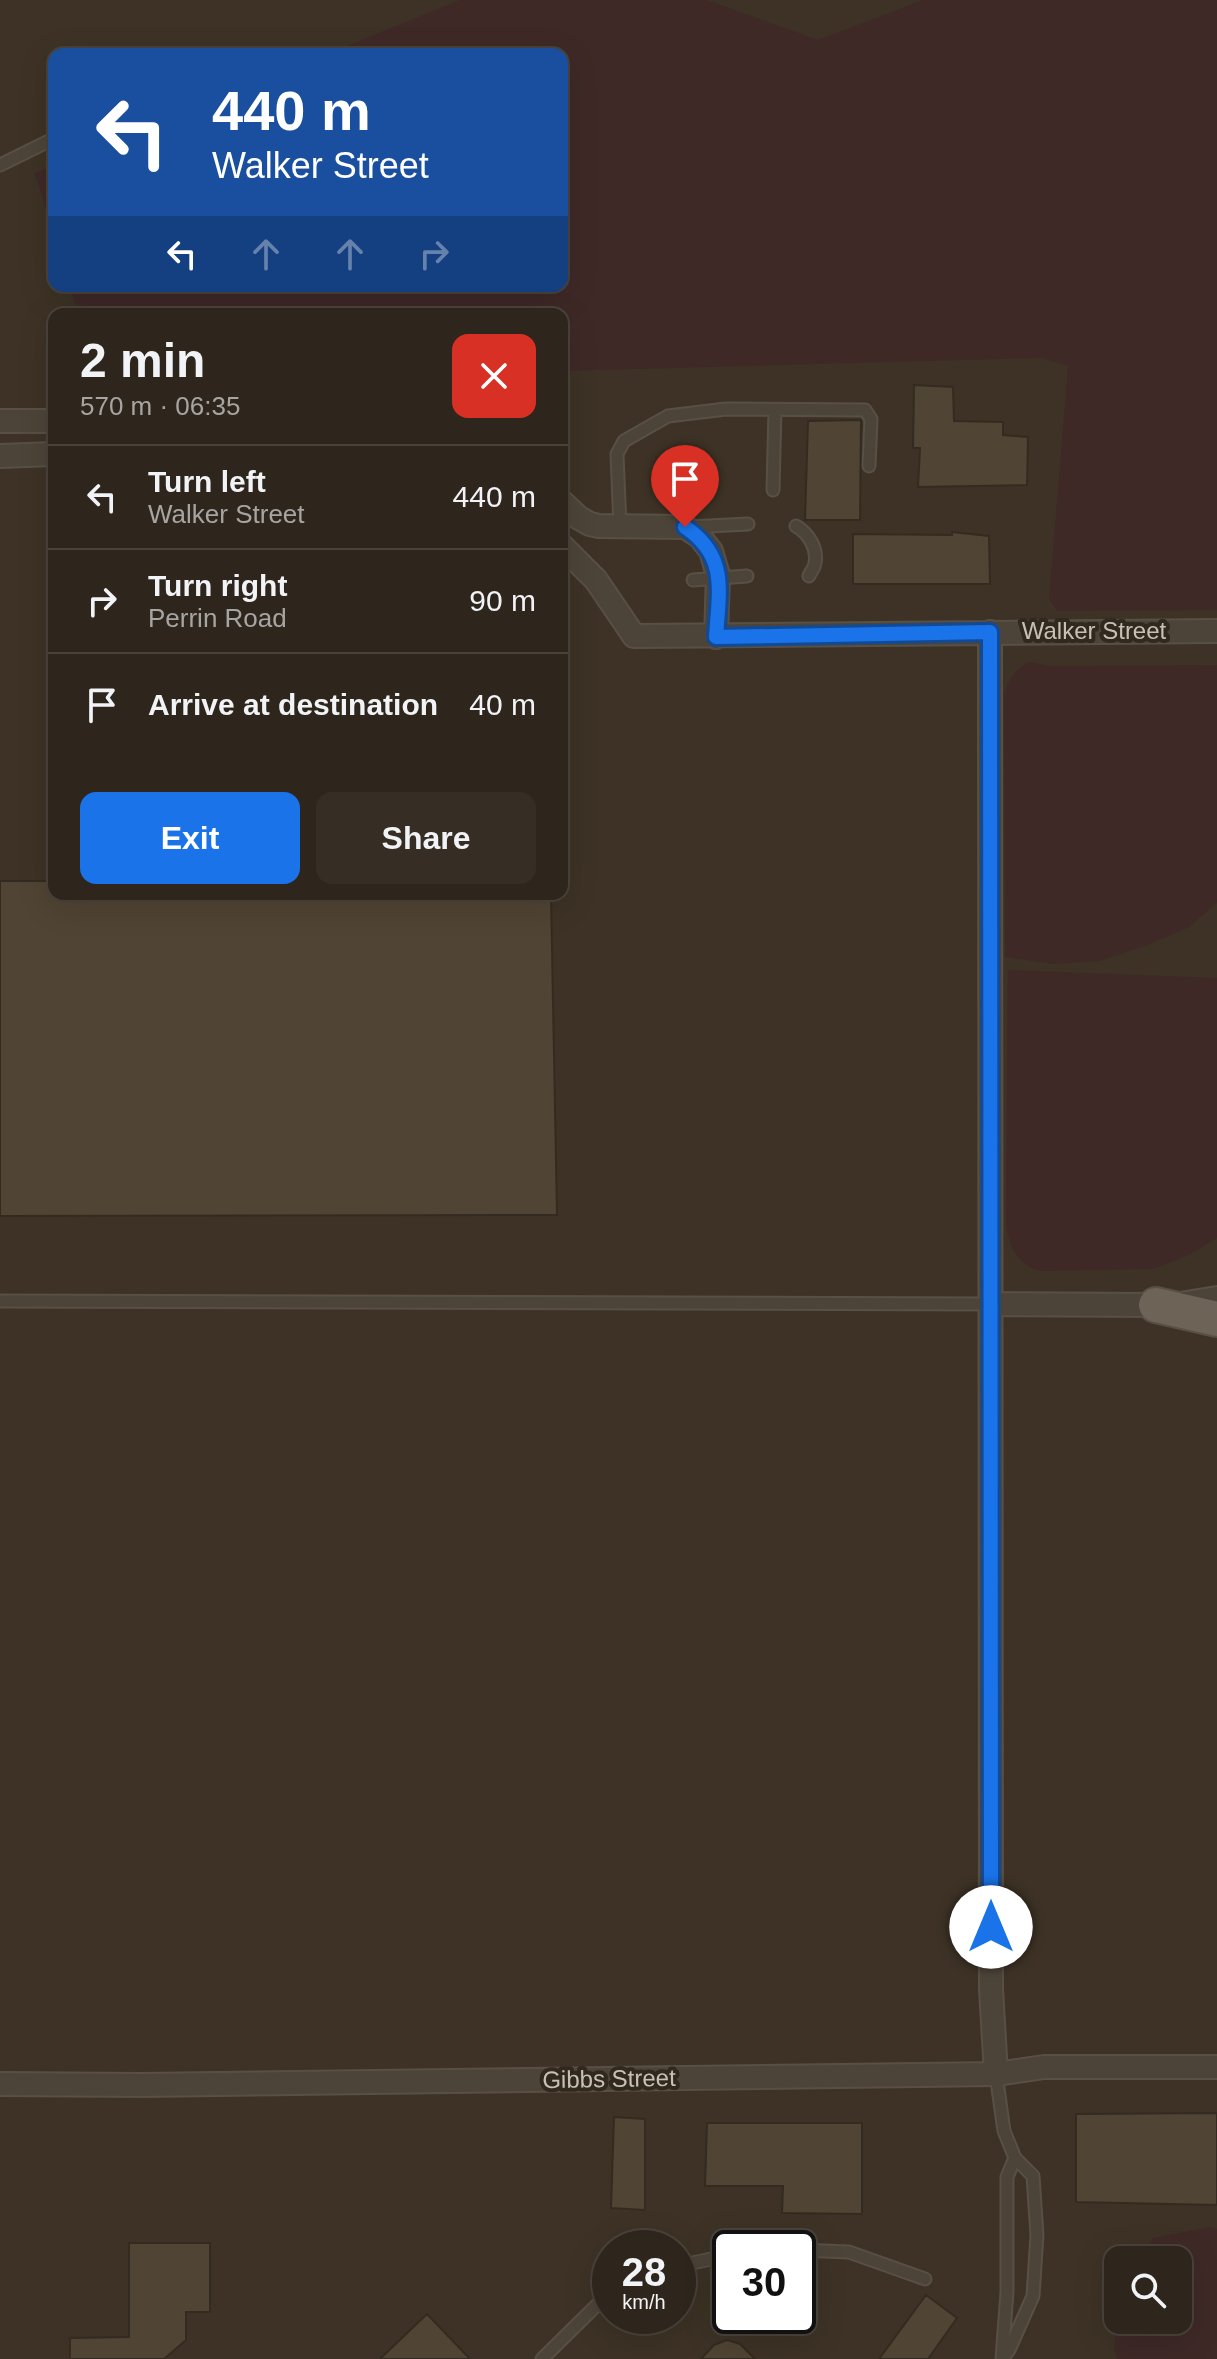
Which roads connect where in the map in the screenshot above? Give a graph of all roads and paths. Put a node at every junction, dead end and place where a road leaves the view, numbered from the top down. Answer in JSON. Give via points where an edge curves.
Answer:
{"nodes":[{"id":1,"x":48,"y":141,"type":"edge"},
{"id":2,"x":0,"y":165,"type":"edge"},
{"id":3,"x":775,"y":410,"type":"junction"},
{"id":4,"x":0,"y":421,"type":"edge"},
{"id":5,"x":48,"y":421,"type":"edge"},
{"id":6,"x":48,"y":454,"type":"edge"},
{"id":7,"x":0,"y":456,"type":"edge"},
{"id":8,"x":869,"y":466,"type":"dead end"},
{"id":9,"x":773,"y":490,"type":"dead end"},
{"id":10,"x":568,"y":507,"type":"edge"},
{"id":11,"x":748,"y":524,"type":"dead end"},
{"id":12,"x":620,"y":526,"type":"junction"},
{"id":13,"x":796,"y":526,"type":"dead end"},
{"id":14,"x":685,"y":527,"type":"junction"},
{"id":15,"x":568,"y":552,"type":"edge"},
{"id":16,"x":747,"y":576,"type":"dead end"},
{"id":17,"x":809,"y":576,"type":"dead end"},
{"id":18,"x":693,"y":580,"type":"dead end"},
{"id":19,"x":718,"y":580,"type":"junction"},
{"id":20,"x":1217,"y":631,"type":"edge"},
{"id":21,"x":990,"y":632,"type":"junction"},
{"id":22,"x":716,"y":637,"type":"junction"},
{"id":23,"x":1217,"y":1298,"type":"edge"},
{"id":24,"x":0,"y":1301,"type":"edge"},
{"id":25,"x":989,"y":1304,"type":"junction"},
{"id":26,"x":1156,"y":1305,"type":"junction"},
{"id":27,"x":1217,"y":1319,"type":"edge"},
{"id":28,"x":1217,"y":2067,"type":"edge"},
{"id":29,"x":996,"y":2074,"type":"junction"},
{"id":30,"x":0,"y":2084,"type":"edge"},
{"id":31,"x":1015,"y":2158,"type":"junction"},
{"id":32,"x":816,"y":2251,"type":"edge"},
{"id":33,"x":925,"y":2279,"type":"dead end"},
{"id":34,"x":592,"y":2310,"type":"edge"},
{"id":35,"x":542,"y":2359,"type":"edge"},
{"id":36,"x":1002,"y":2359,"type":"edge"}],
"edges":[{"from":1,"to":2,"type":"lane"},
{"from":3,"to":8,"type":"lane","via":[[865,410],[871,419]]},
{"from":3,"to":9,"type":"lane"},
{"from":3,"to":12,"type":"lane","via":[[668,416],[624,441],[617,454]]},
{"from":4,"to":5,"type":"street"},
{"from":6,"to":7,"type":"street"},
{"from":10,"to":12,"type":"street","via":[[590,524]]},
{"from":11,"to":14,"type":"lane"},
{"from":12,"to":14,"type":"street"},
{"from":13,"to":17,"type":"lane","via":[[813,543],[815,563]]},
{"from":14,"to":19,"type":"street","via":[[711,551]]},
{"from":15,"to":22,"type":"street","name":"Walker Street","via":[[596,580],[634,636]]},
{"from":16,"to":19,"type":"lane"},
{"from":18,"to":19,"type":"lane"},
{"from":19,"to":22,"type":"street"},
{"from":20,"to":21,"type":"street","name":"Walker Street"},
{"from":21,"to":22,"type":"street","name":"Walker Street"},
{"from":21,"to":25,"type":"street"},
{"from":23,"to":26,"type":"street"},
{"from":24,"to":25,"type":"lane"},
{"from":25,"to":26,"type":"street"},
{"from":25,"to":29,"type":"street","via":[[991,1989]]},
{"from":26,"to":27,"type":"main road"},
{"from":28,"to":29,"type":"street","name":"Gibbs Street","via":[[1044,2067]]},
{"from":29,"to":30,"type":"street","name":"Gibbs Street"},
{"from":29,"to":31,"type":"lane","via":[[1004,2131]]},
{"from":31,"to":36,"type":"lane","via":[[1007,2177]]},
{"from":31,"to":36,"type":"lane","via":[[1033,2176],[1037,2235],[1033,2296]]},
{"from":32,"to":33,"type":"lane","via":[[849,2252]]},
{"from":34,"to":35,"type":"lane"}]}
